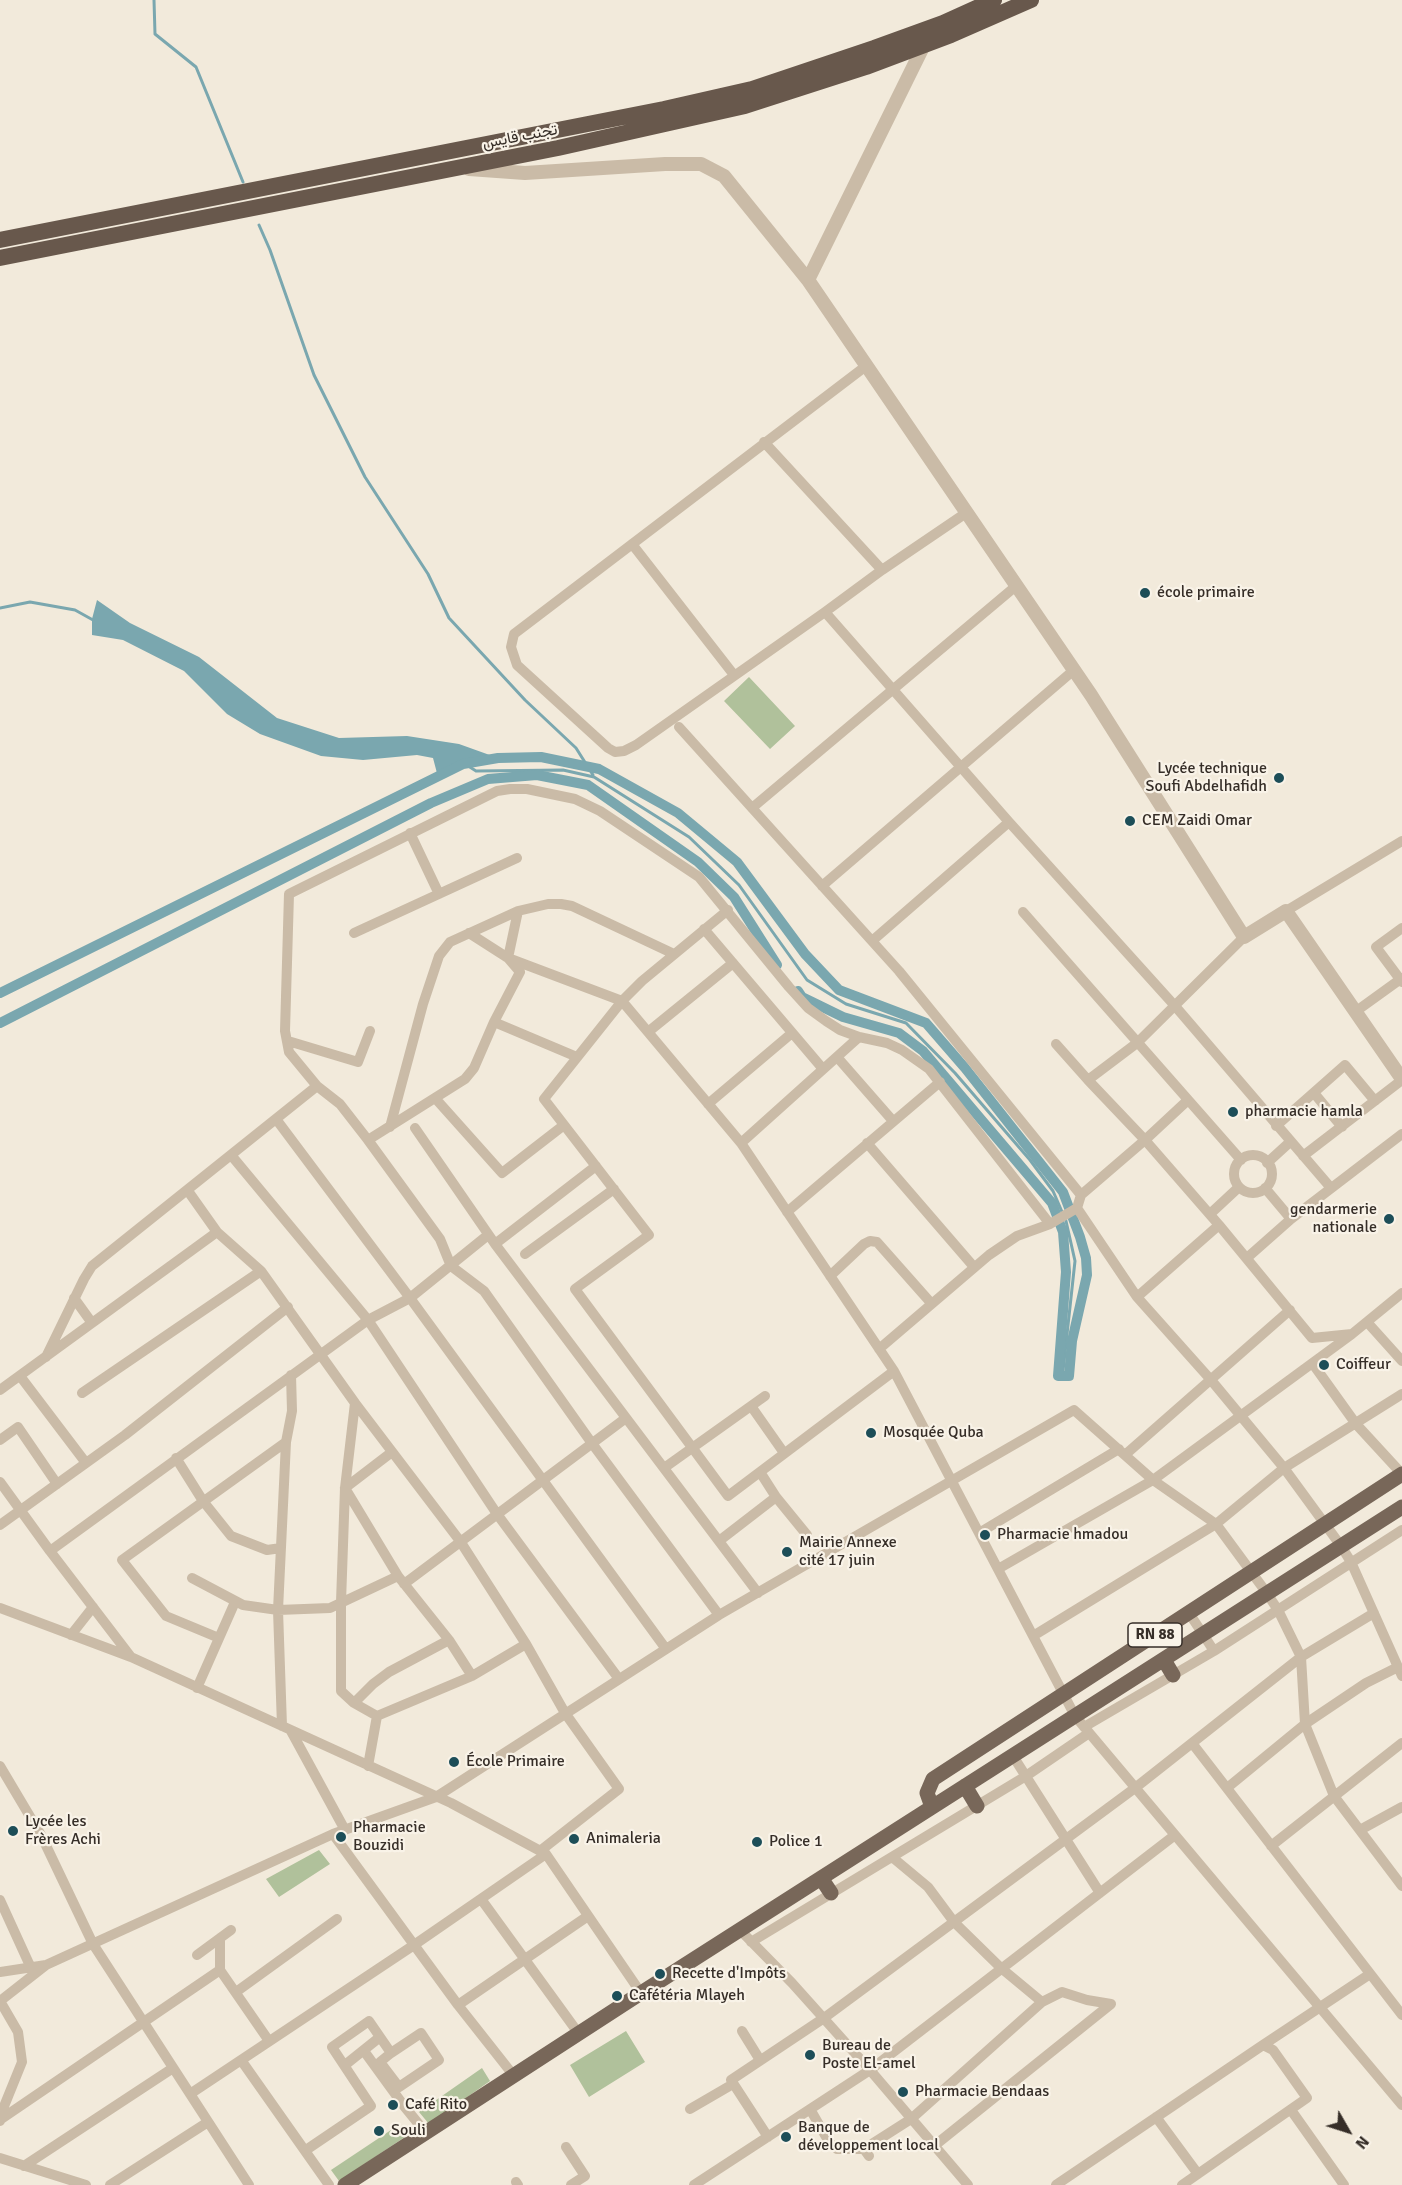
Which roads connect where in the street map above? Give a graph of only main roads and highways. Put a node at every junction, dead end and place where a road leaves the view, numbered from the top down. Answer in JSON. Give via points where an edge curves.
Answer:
{"nodes":[{"id":1,"x":994,"y":0,"type":"edge"},
{"id":2,"x":1031,"y":0,"type":"edge"},
{"id":3,"x":0,"y":240,"type":"edge"},
{"id":4,"x":0,"y":258,"type":"edge"},
{"id":5,"x":1402,"y":1474,"type":"edge"},
{"id":6,"x":1402,"y":1507,"type":"edge"},
{"id":7,"x":1164,"y":1660,"type":"junction"},
{"id":8,"x":1173,"y":1675,"type":"road end"},
{"id":9,"x":964,"y":1786,"type":"junction"},
{"id":10,"x":977,"y":1806,"type":"road end"},
{"id":11,"x":932,"y":1807,"type":"junction"},
{"id":12,"x":821,"y":1878,"type":"junction"},
{"id":13,"x":831,"y":1893,"type":"road end"},
{"id":14,"x":345,"y":2185,"type":"edge"}],
"edges":[{"from":1,"to":3,"type":"highway","name":"تجنب قايس","via":[[943,23],[752,89]]},
{"from":2,"to":4,"type":"highway","name":"تجنب قايس","via":[[866,67],[746,106],[656,128]]},
{"from":5,"to":11,"type":"main road","number":"RN 88","via":[[933,1779],[927,1793]]},
{"from":6,"to":7,"type":"main road"},
{"from":7,"to":8,"type":"main road"},
{"from":7,"to":9,"type":"main road","via":[[1083,1726],[1013,1756]]},
{"from":9,"to":10,"type":"main road"},
{"from":9,"to":11,"type":"main road"},
{"from":11,"to":12,"type":"main road"},
{"from":12,"to":13,"type":"main road"},
{"from":12,"to":14,"type":"main road"}]}
